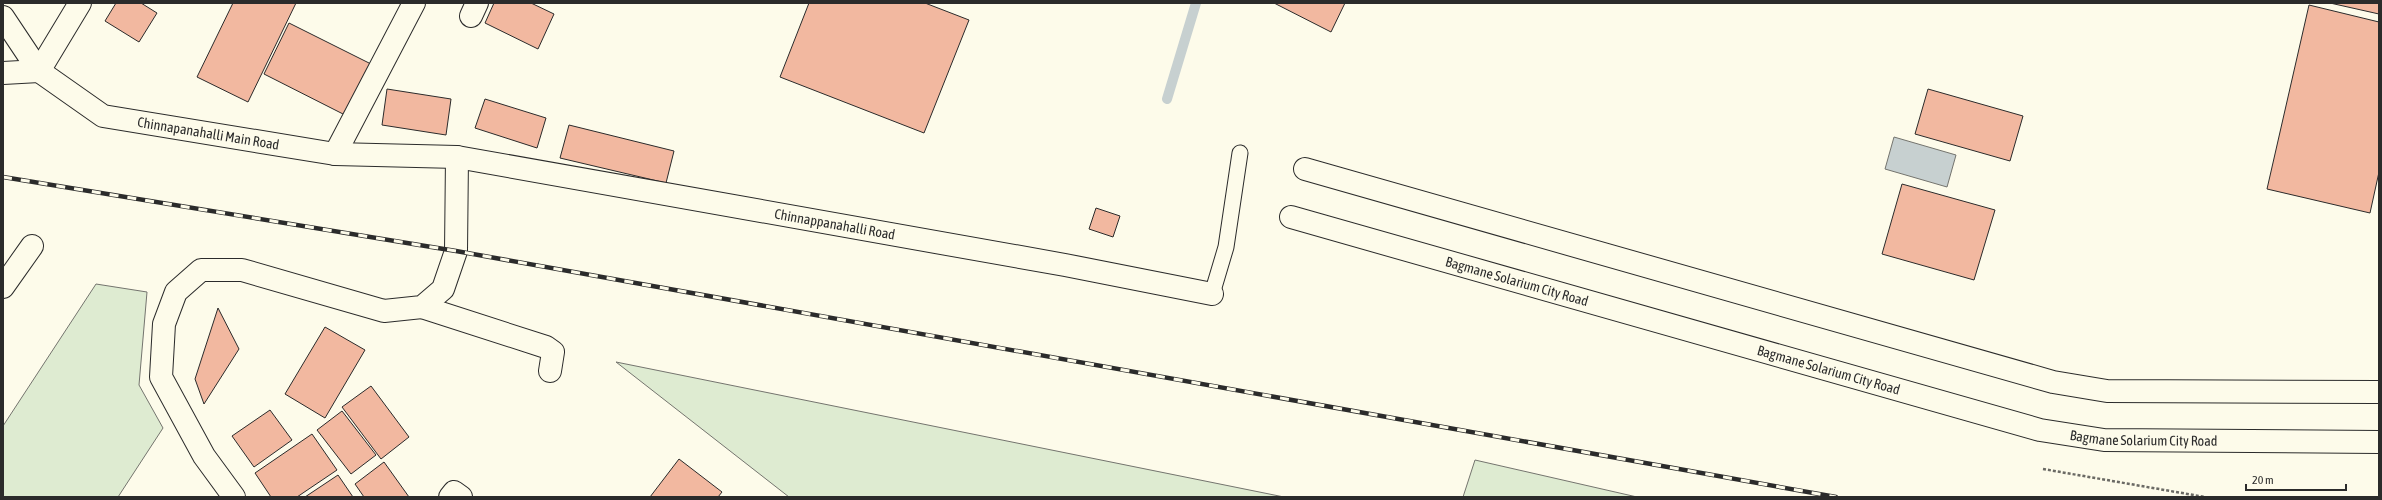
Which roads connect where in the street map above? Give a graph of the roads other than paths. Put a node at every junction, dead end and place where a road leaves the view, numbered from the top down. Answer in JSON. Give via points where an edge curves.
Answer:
{"nodes":[{"id":1,"x":80,"y":3,"type":"edge"},
{"id":2,"x":414,"y":3,"type":"edge"},
{"id":3,"x":3,"y":17,"type":"edge"},
{"id":4,"x":39,"y":71,"type":"junction"},
{"id":5,"x":3,"y":73,"type":"edge"},
{"id":6,"x":1240,"y":153,"type":"dead end"},
{"id":7,"x":334,"y":154,"type":"junction"},
{"id":8,"x":457,"y":158,"type":"junction"},
{"id":9,"x":1305,"y":169,"type":"dead end"},
{"id":10,"x":1291,"y":217,"type":"dead end"},
{"id":11,"x":32,"y":246,"type":"dead end"},
{"id":12,"x":3,"y":287,"type":"edge"},
{"id":13,"x":1212,"y":294,"type":"joint"},
{"id":14,"x":422,"y":307,"type":"junction"},
{"id":15,"x":550,"y":371,"type":"dead end"},
{"id":16,"x":2379,"y":392,"type":"edge"},
{"id":17,"x":2379,"y":442,"type":"edge"},
{"id":18,"x":234,"y":497,"type":"edge"},
{"id":19,"x":450,"y":497,"type":"edge"},
{"id":20,"x":461,"y":497,"type":"edge"}],
"edges":[{"from":1,"to":4,"type":"street"},
{"from":2,"to":7,"type":"street"},
{"from":3,"to":4,"type":"street","name":"Chinnapanahalli Main Road"},
{"from":4,"to":5,"type":"street"},
{"from":4,"to":7,"type":"street","name":"Chinnapanahalli Main Road","via":[[103,116]]},
{"from":6,"to":13,"type":"lane","via":[[1226,247]]},
{"from":7,"to":8,"type":"street","name":"Chinnapanahalli Main Road"},
{"from":8,"to":13,"type":"street","name":"Chinnappanahalli Road","via":[[1065,265]]},
{"from":8,"to":14,"type":"street","via":[[456,251],[442,289]]},
{"from":9,"to":16,"type":"street","via":[[2052,382],[2107,391]]},
{"from":10,"to":17,"type":"street","name":"Bagmane Solarium City Road","via":[[2040,430],[2104,440]]},
{"from":11,"to":12,"type":"street"},
{"from":14,"to":15,"type":"street","via":[[546,347],[553,352]]},
{"from":14,"to":18,"type":"street","via":[[384,311],[242,270],[201,270],[176,292],[164,324],[161,378],[204,456]]},
{"from":19,"to":20,"type":"street","via":[[454,492]]}]}
